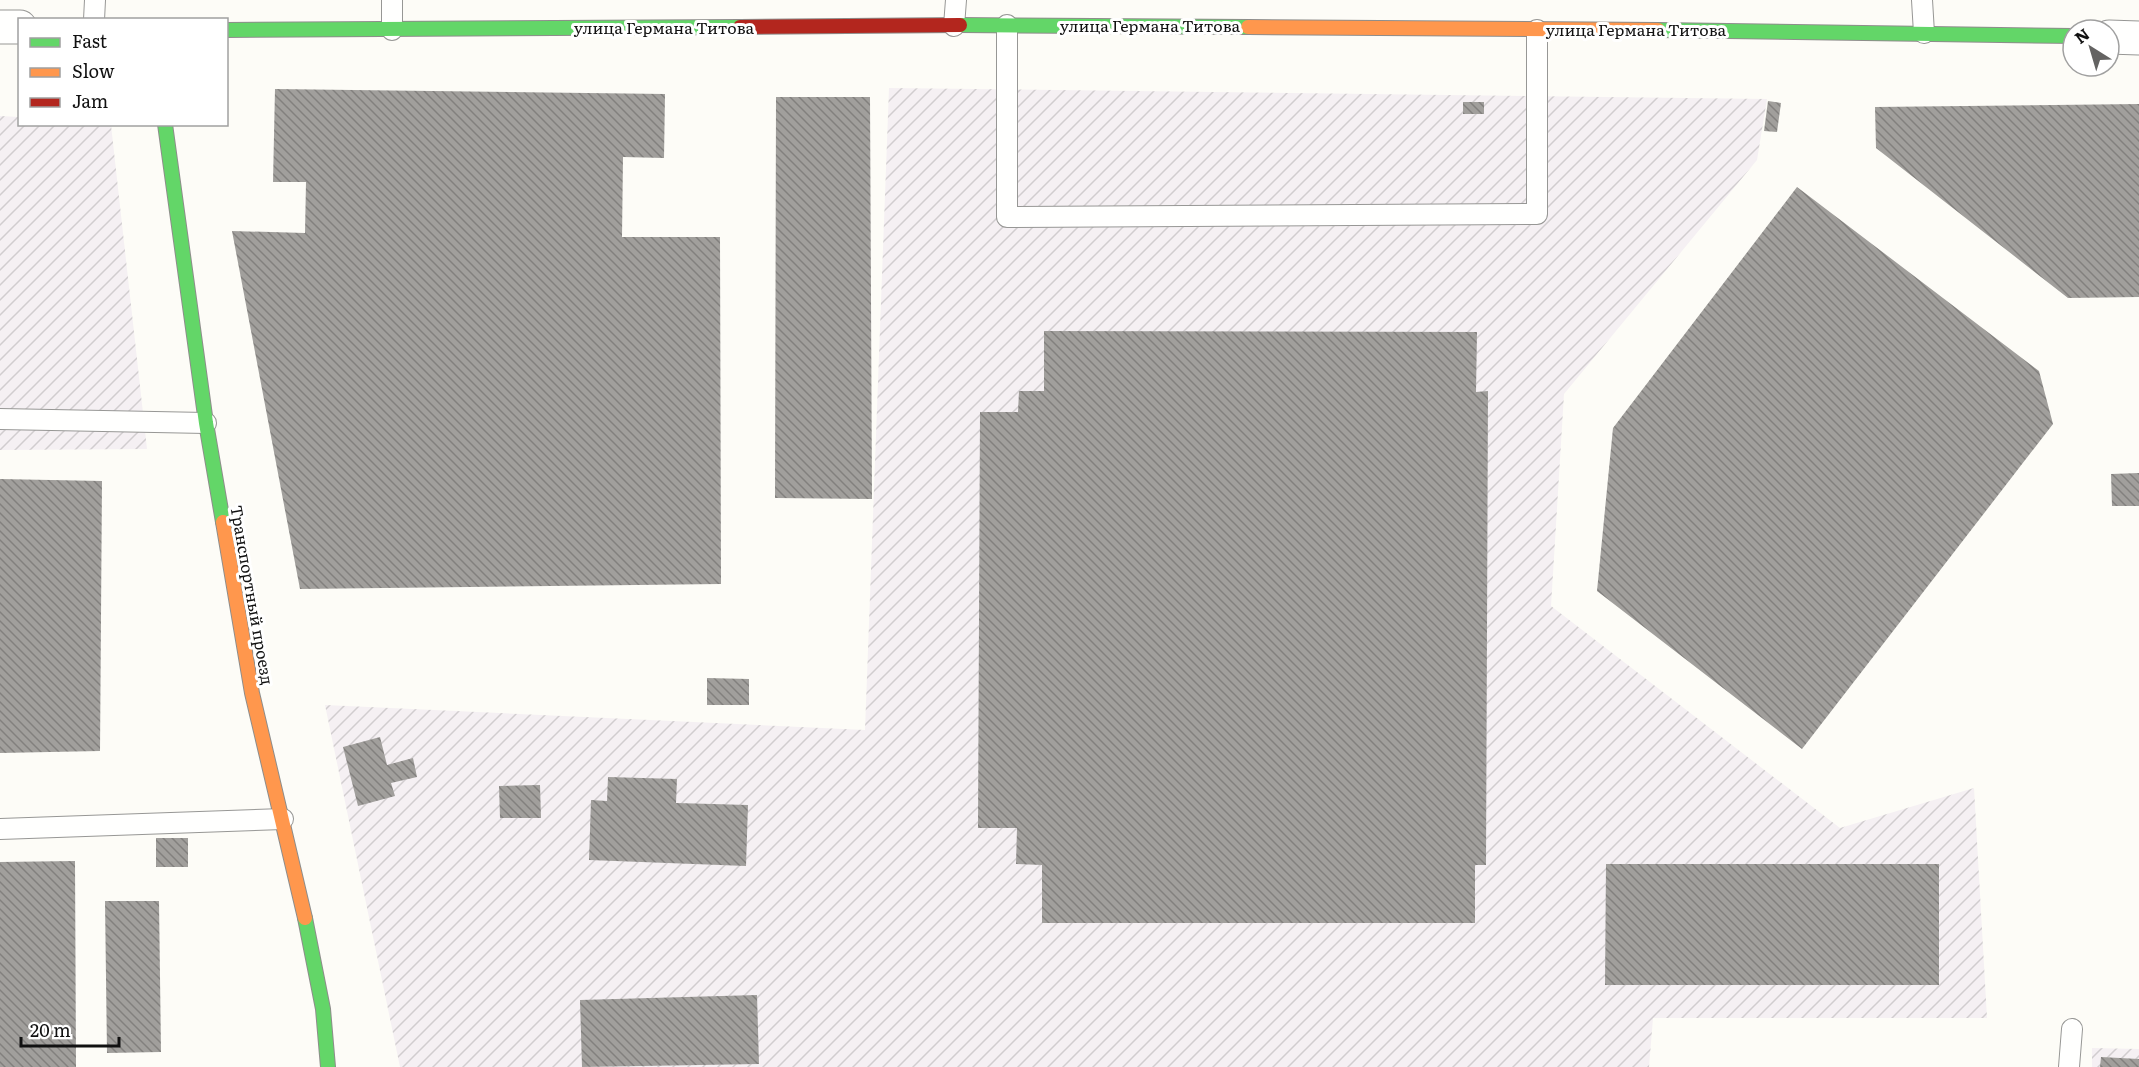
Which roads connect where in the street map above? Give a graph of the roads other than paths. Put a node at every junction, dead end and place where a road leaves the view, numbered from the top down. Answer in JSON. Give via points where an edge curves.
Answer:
{"nodes":[{"id":1,"x":95,"y":0,"type":"edge"},
{"id":2,"x":392,"y":0,"type":"edge"},
{"id":3,"x":956,"y":0,"type":"edge"},
{"id":4,"x":1922,"y":0,"type":"edge"},
{"id":5,"x":94,"y":18,"type":"edge"},
{"id":6,"x":1007,"y":25,"type":"junction"},
{"id":7,"x":954,"y":26,"type":"junction"},
{"id":8,"x":0,"y":27,"type":"edge"},
{"id":9,"x":18,"y":27,"type":"edge"},
{"id":10,"x":228,"y":30,"type":"edge"},
{"id":11,"x":392,"y":30,"type":"junction"},
{"id":12,"x":1537,"y":30,"type":"junction"},
{"id":13,"x":1924,"y":33,"type":"junction"},
{"id":14,"x":2061,"y":36,"type":"edge"},
{"id":15,"x":2121,"y":37,"type":"edge"},
{"id":16,"x":2139,"y":38,"type":"edge"},
{"id":17,"x":165,"y":126,"type":"edge"},
{"id":18,"x":0,"y":419,"type":"edge"},
{"id":19,"x":206,"y":423,"type":"junction"},
{"id":20,"x":283,"y":819,"type":"junction"},
{"id":21,"x":0,"y":829,"type":"edge"},
{"id":22,"x":2072,"y":1029,"type":"dead end"},
{"id":23,"x":328,"y":1067,"type":"edge"},
{"id":24,"x":2069,"y":1067,"type":"edge"}],
"edges":[{"from":1,"to":5,"type":"lane"},
{"from":2,"to":11,"type":"lane"},
{"from":3,"to":7,"type":"lane"},
{"from":4,"to":13,"type":"lane"},
{"from":6,"to":7,"type":"street","name":"улица Германа Титова"},
{"from":6,"to":12,"type":"street","name":"улица Германа Титова"},
{"from":6,"to":12,"type":"lane","via":[[1007,217],[1538,214]]},
{"from":7,"to":11,"type":"street","name":"улица Германа Титова"},
{"from":8,"to":9,"type":"street"},
{"from":10,"to":11,"type":"street","name":"улица Германа Титова"},
{"from":12,"to":13,"type":"street","name":"улица Германа Титова"},
{"from":13,"to":14,"type":"street","name":"улица Германа Титова"},
{"from":15,"to":16,"type":"street"},
{"from":17,"to":19,"type":"street","name":"Транспортный проезд"},
{"from":18,"to":19,"type":"lane"},
{"from":19,"to":20,"type":"street","name":"Транспортный проезд","via":[[252,693]]},
{"from":20,"to":21,"type":"lane"},
{"from":20,"to":23,"type":"street","name":"Транспортный проезд","via":[[323,1009]]},
{"from":22,"to":24,"type":"lane"}]}
